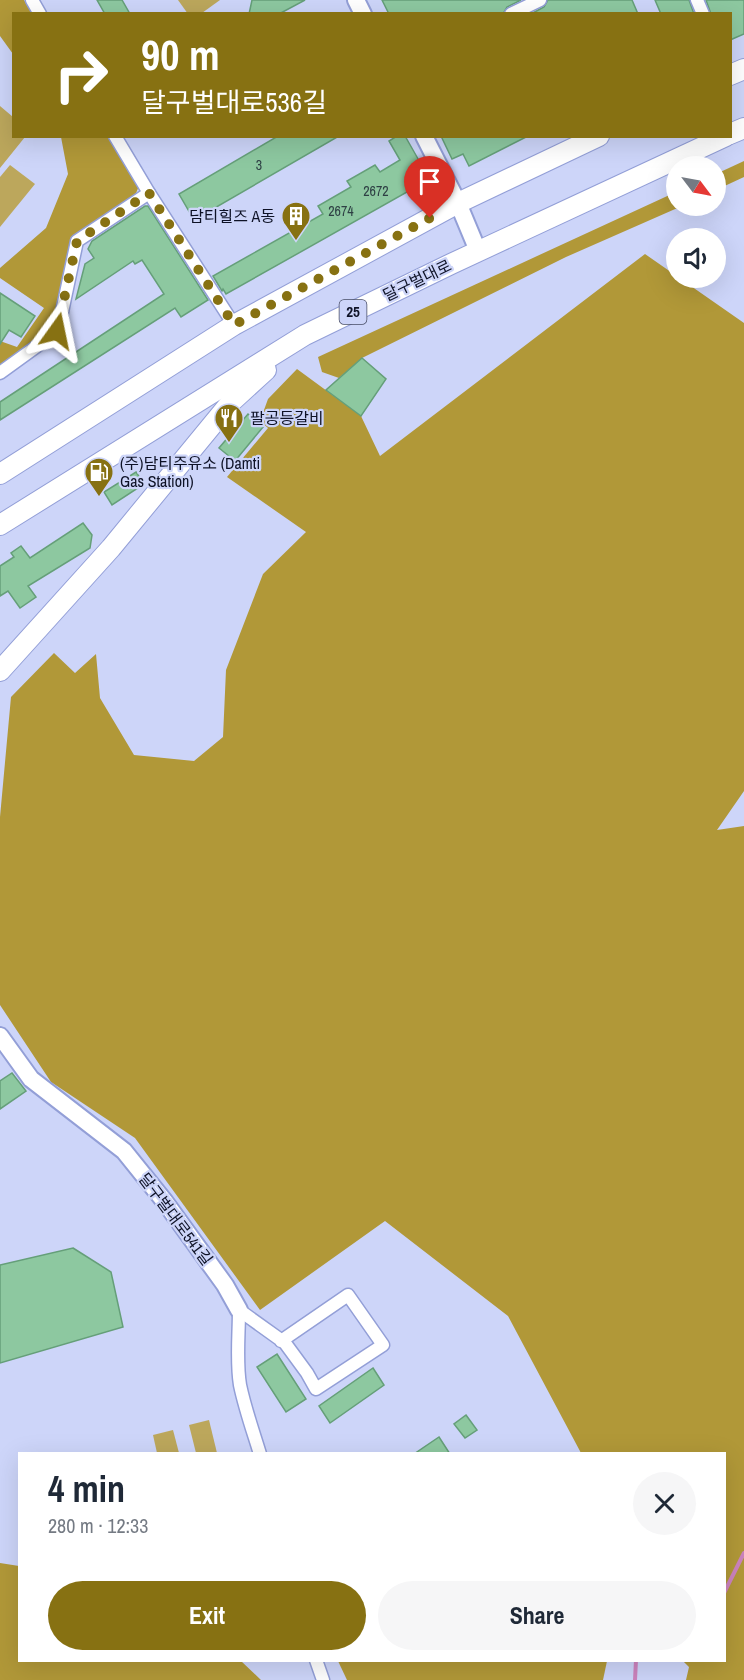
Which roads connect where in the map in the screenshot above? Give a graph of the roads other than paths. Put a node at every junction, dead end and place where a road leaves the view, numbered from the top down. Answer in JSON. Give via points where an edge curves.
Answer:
{"nodes":[{"id":1,"x":540,"y":0,"type":"edge"},
{"id":2,"x":515,"y":12,"type":"edge"},
{"id":3,"x":116,"y":138,"type":"edge"},
{"id":4,"x":425,"y":138,"type":"edge"},
{"id":5,"x":595,"y":138,"type":"edge"},
{"id":6,"x":722,"y":138,"type":"edge"},
{"id":7,"x":149,"y":193,"type":"junction"},
{"id":8,"x":458,"y":203,"type":"junction"},
{"id":9,"x":478,"y":252,"type":"junction"},
{"id":10,"x":234,"y":325,"type":"junction"},
{"id":11,"x":305,"y":335,"type":"junction"},
{"id":12,"x":0,"y":373,"type":"edge"},
{"id":13,"x":0,"y":474,"type":"edge"},
{"id":14,"x":0,"y":525,"type":"edge"},
{"id":15,"x":0,"y":671,"type":"edge"},
{"id":16,"x":0,"y":1036,"type":"edge"},
{"id":17,"x":239,"y":1310,"type":"junction"},
{"id":18,"x":281,"y":1341,"type":"junction"},
{"id":19,"x":259,"y":1452,"type":"edge"},
{"id":20,"x":317,"y":1662,"type":"edge"},
{"id":21,"x":323,"y":1680,"type":"edge"}],
"edges":[{"from":1,"to":2,"type":"street"},
{"from":3,"to":7,"type":"street"},
{"from":4,"to":8,"type":"street"},
{"from":5,"to":8,"type":"main road"},
{"from":6,"to":9,"type":"main road","name":"달구벌대로","number":"25"},
{"from":7,"to":10,"type":"street"},
{"from":7,"to":12,"type":"street","via":[[77,241],[57,331]]},
{"from":8,"to":9,"type":"street"},
{"from":8,"to":10,"type":"main road"},
{"from":9,"to":11,"type":"main road","name":"달구벌대로","number":"25"},
{"from":10,"to":13,"type":"main road"},
{"from":11,"to":14,"type":"main road","name":"달구벌대로","number":"25"},
{"from":11,"to":15,"type":"main road","via":[[231,402],[111,548]]},
{"from":16,"to":17,"type":"street","name":"달구벌대로541길","via":[[31,1079],[124,1151],[165,1202]]},
{"from":17,"to":18,"type":"street"},
{"from":17,"to":19,"type":"street","via":[[240,1384]]},
{"from":18,"to":18,"type":"street","via":[[316,1389],[382,1345],[348,1295]]},
{"from":20,"to":21,"type":"street"}]}
